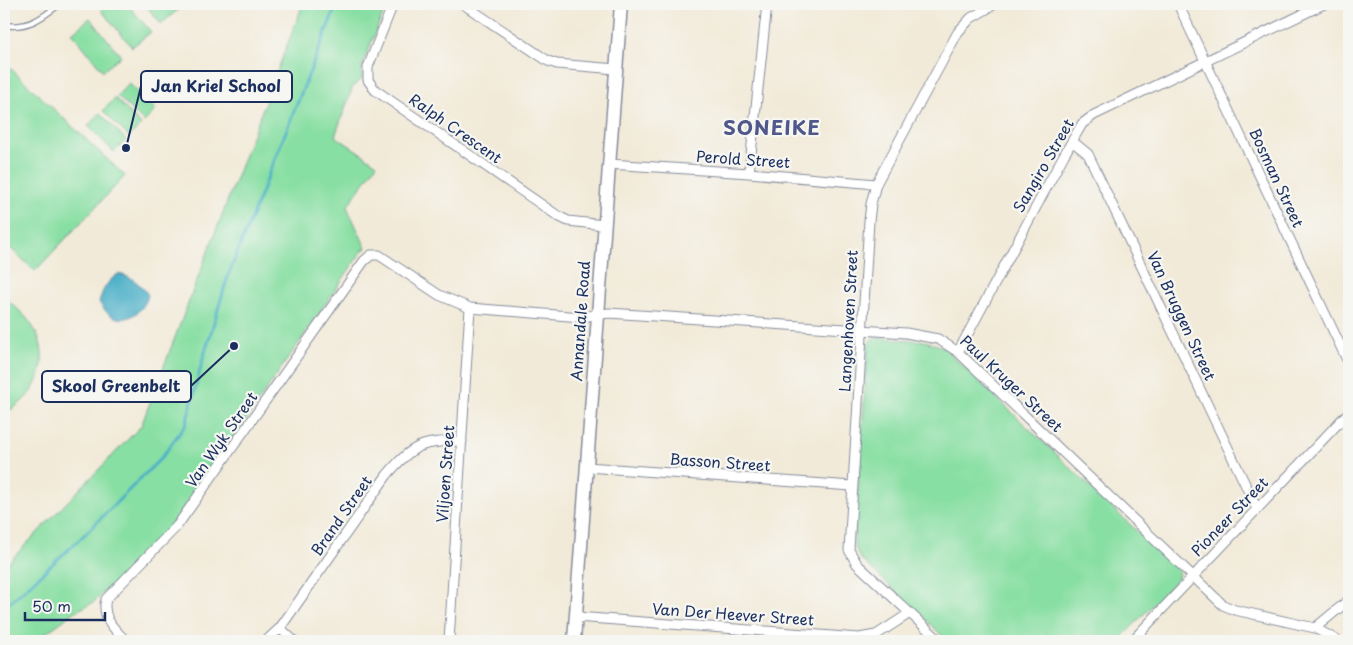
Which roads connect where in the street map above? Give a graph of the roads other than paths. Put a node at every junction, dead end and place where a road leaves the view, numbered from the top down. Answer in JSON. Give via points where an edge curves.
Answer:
{"nodes":[{"id":1,"x":60,"y":4,"type":"edge"},
{"id":2,"x":393,"y":4,"type":"edge"},
{"id":3,"x":463,"y":4,"type":"edge"},
{"id":4,"x":621,"y":4,"type":"edge"},
{"id":5,"x":766,"y":4,"type":"edge"},
{"id":6,"x":995,"y":4,"type":"edge"},
{"id":7,"x":1178,"y":4,"type":"edge"},
{"id":8,"x":1324,"y":4,"type":"edge"},
{"id":9,"x":4,"y":24,"type":"edge"},
{"id":10,"x":1206,"y":61,"type":"junction"},
{"id":11,"x":616,"y":70,"type":"junction"},
{"id":12,"x":1072,"y":141,"type":"junction"},
{"id":13,"x":609,"y":164,"type":"junction"},
{"id":14,"x":749,"y":173,"type":"junction"},
{"id":15,"x":876,"y":184,"type":"junction"},
{"id":16,"x":604,"y":225,"type":"junction"},
{"id":17,"x":371,"y":256,"type":"joint"},
{"id":18,"x":470,"y":308,"type":"junction"},
{"id":19,"x":597,"y":315,"type":"junction"},
{"id":20,"x":862,"y":331,"type":"junction"},
{"id":21,"x":958,"y":352,"type":"junction"},
{"id":22,"x":1349,"y":364,"type":"edge"},
{"id":23,"x":1349,"y":412,"type":"edge"},
{"id":24,"x":462,"y":440,"type":"junction"},
{"id":25,"x":586,"y":467,"type":"junction"},
{"id":26,"x":852,"y":486,"type":"junction"},
{"id":27,"x":1257,"y":509,"type":"junction"},
{"id":28,"x":1194,"y":576,"type":"junction"},
{"id":29,"x":1349,"y":600,"type":"edge"},
{"id":30,"x":910,"y":613,"type":"junction"},
{"id":31,"x":576,"y":617,"type":"junction"},
{"id":32,"x":280,"y":628,"type":"junction"},
{"id":33,"x":1315,"y":628,"type":"junction"},
{"id":34,"x":126,"y":641,"type":"edge"},
{"id":35,"x":266,"y":641,"type":"edge"},
{"id":36,"x":294,"y":641,"type":"edge"},
{"id":37,"x":449,"y":641,"type":"edge"},
{"id":38,"x":574,"y":641,"type":"edge"},
{"id":39,"x":940,"y":641,"type":"edge"},
{"id":40,"x":1132,"y":641,"type":"edge"},
{"id":41,"x":1338,"y":641,"type":"edge"}],
"edges":[{"from":1,"to":9,"type":"lane","via":[[32,23],[21,26]]},
{"from":2,"to":16,"type":"street","name":"Ralph Crescent","via":[[368,67],[368,80],[375,90],[558,216],[568,221]]},
{"from":3,"to":11,"type":"street","via":[[548,62]]},
{"from":4,"to":11,"type":"street","name":"Annandale Road"},
{"from":5,"to":14,"type":"street"},
{"from":6,"to":15,"type":"street","name":"Langenhoven Street","via":[[971,18],[958,32]]},
{"from":7,"to":10,"type":"street","name":"Bosman Street"},
{"from":8,"to":10,"type":"street","name":"Sangiro Street"},
{"from":10,"to":12,"type":"street","name":"Sangiro Street","via":[[1089,117]]},
{"from":10,"to":22,"type":"street","name":"Bosman Street"},
{"from":11,"to":13,"type":"street","name":"Annandale Road"},
{"from":12,"to":21,"type":"street","name":"Sangiro Street"},
{"from":12,"to":27,"type":"street","name":"Van Bruggen Street","via":[[1088,154]]},
{"from":13,"to":14,"type":"street","name":"Perold Street"},
{"from":13,"to":16,"type":"street","name":"Annandale Road"},
{"from":14,"to":15,"type":"street","name":"Perold Street"},
{"from":15,"to":20,"type":"street","name":"Langenhoven Street","via":[[870,213]]},
{"from":16,"to":19,"type":"street","name":"Annandale Road"},
{"from":17,"to":18,"type":"street","name":"Paul Kruger Street","via":[[379,255],[439,295]]},
{"from":17,"to":34,"type":"street","name":"Van Wyk Street","via":[[359,267],[177,526],[106,599],[106,617]]},
{"from":18,"to":19,"type":"street","name":"Paul Kruger Street","via":[[581,317]]},
{"from":18,"to":24,"type":"street","name":"Viljoen Street"},
{"from":19,"to":20,"type":"street","name":"Paul Kruger Street","via":[[609,313]]},
{"from":19,"to":25,"type":"street","name":"Annandale Road"},
{"from":20,"to":21,"type":"street","name":"Paul Kruger Street","via":[[930,337],[943,341]]},
{"from":20,"to":26,"type":"street","name":"Langenhoven Street"},
{"from":21,"to":28,"type":"street","name":"Paul Kruger Street"},
{"from":23,"to":27,"type":"street","name":"Pioneer Street"},
{"from":24,"to":32,"type":"street","name":"Brand Street","via":[[427,443],[400,459]]},
{"from":24,"to":37,"type":"street","name":"Viljoen Street"},
{"from":25,"to":26,"type":"street","name":"Basson Street"},
{"from":25,"to":31,"type":"street","name":"Annandale Road"},
{"from":26,"to":30,"type":"street","name":"Langenhoven Street","via":[[851,555]]},
{"from":27,"to":28,"type":"street","name":"Pioneer Street"},
{"from":28,"to":33,"type":"street","name":"Paul Kruger Street","via":[[1230,608]]},
{"from":28,"to":40,"type":"street","name":"Pioneer Street"},
{"from":29,"to":33,"type":"street"},
{"from":30,"to":31,"type":"street","name":"Van Der Heever Street","via":[[876,635],[860,638]]},
{"from":30,"to":39,"type":"street","name":"Langenhoven Street"},
{"from":31,"to":38,"type":"street","name":"Annandale Road"},
{"from":32,"to":35,"type":"street","name":"Brand Street"},
{"from":32,"to":36,"type":"street"},
{"from":33,"to":41,"type":"street","name":"Paul Kruger Street"}]}
